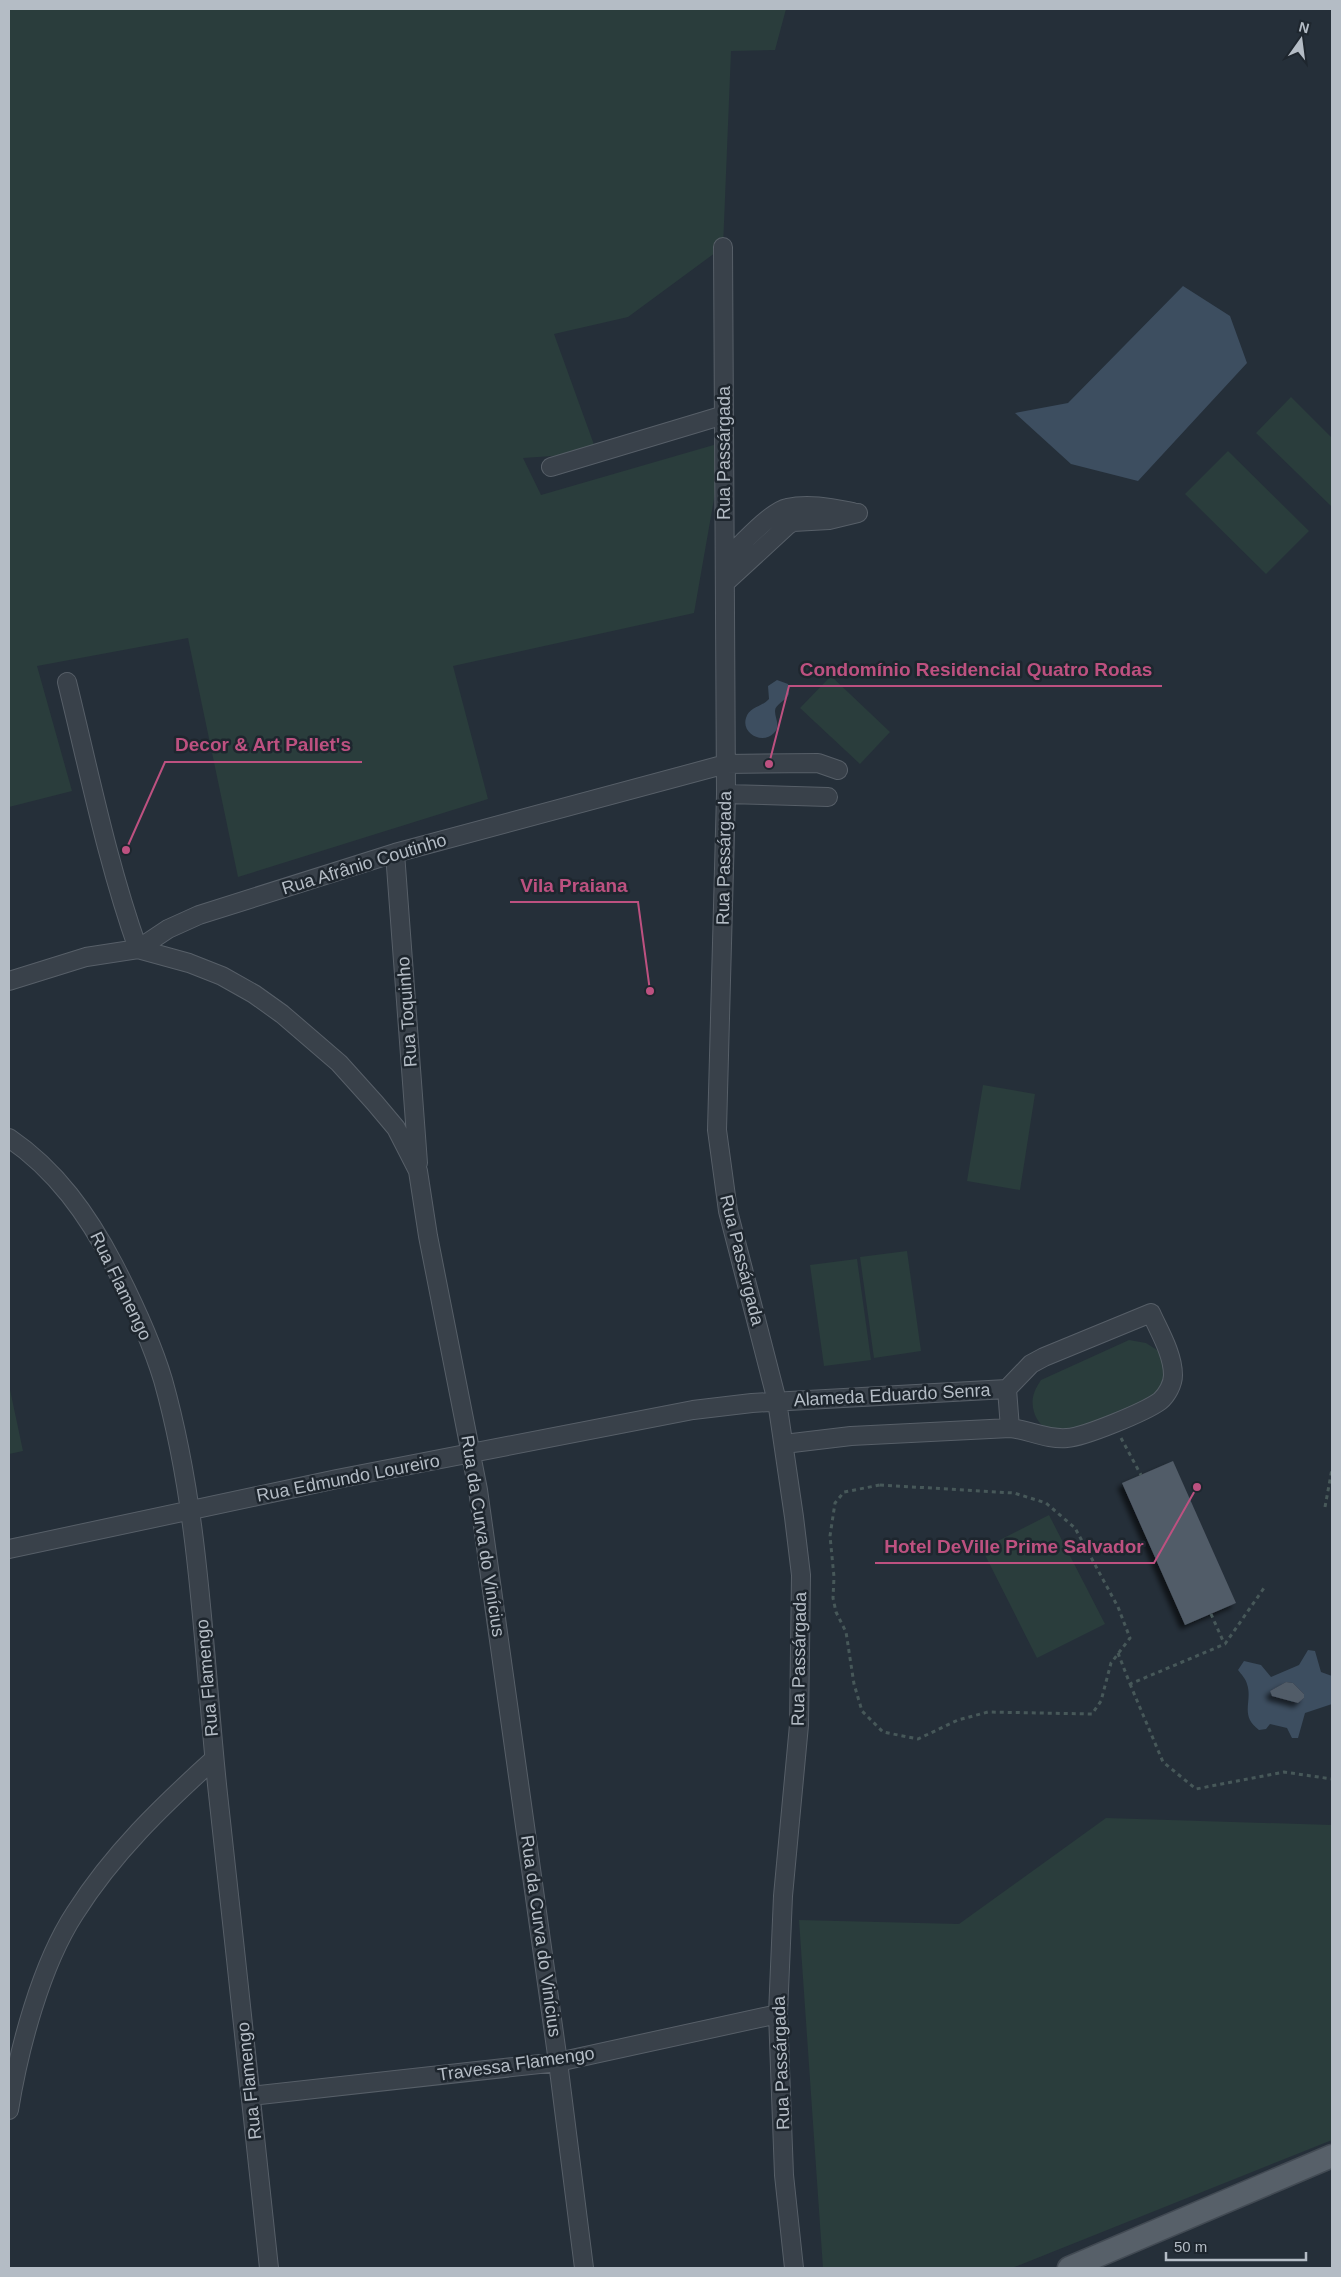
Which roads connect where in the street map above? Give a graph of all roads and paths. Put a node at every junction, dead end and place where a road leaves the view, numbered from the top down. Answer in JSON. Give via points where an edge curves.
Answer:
{"nodes":[{"id":1,"x":722,"y":247,"type":"dead end"},
{"id":2,"x":724,"y":415,"type":"junction"},
{"id":3,"x":551,"y":467,"type":"dead end"},
{"id":4,"x":725,"y":560,"type":"junction"},
{"id":5,"x":726,"y":583,"type":"junction"},
{"id":6,"x":67,"y":682,"type":"dead end"},
{"id":7,"x":726,"y":764,"type":"junction"},
{"id":8,"x":838,"y":770,"type":"dead end"},
{"id":9,"x":726,"y":794,"type":"junction"},
{"id":10,"x":828,"y":797,"type":"dead end"},
{"id":11,"x":395,"y":853,"type":"junction"},
{"id":12,"x":138,"y":948,"type":"junction"},
{"id":13,"x":9,"y":981,"type":"edge"},
{"id":14,"x":9,"y":1138,"type":"edge"},
{"id":15,"x":418,"y":1171,"type":"junction"},
{"id":16,"x":1007,"y":1389,"type":"junction"},
{"id":17,"x":777,"y":1401,"type":"junction"},
{"id":18,"x":1113,"y":1422,"type":"junction"},
{"id":19,"x":1010,"y":1428,"type":"junction"},
{"id":20,"x":784,"y":1444,"type":"junction"},
{"id":21,"x":471,"y":1454,"type":"junction"},
{"id":22,"x":1332,"y":1469,"type":"edge"},
{"id":23,"x":1141,"y":1475,"type":"dead end"},
{"id":24,"x":1325,"y":1507,"type":"dead end"},
{"id":25,"x":190,"y":1510,"type":"junction"},
{"id":26,"x":9,"y":1549,"type":"edge"},
{"id":27,"x":1264,"y":1588,"type":"dead end"},
{"id":28,"x":1211,"y":1614,"type":"dead end"},
{"id":29,"x":1225,"y":1644,"type":"junction"},
{"id":30,"x":1118,"y":1652,"type":"junction"},
{"id":31,"x":1130,"y":1684,"type":"junction"},
{"id":32,"x":214,"y":1758,"type":"junction"},
{"id":33,"x":1332,"y":1779,"type":"edge"},
{"id":34,"x":778,"y":2014,"type":"junction"},
{"id":35,"x":558,"y":2062,"type":"junction"},
{"id":36,"x":251,"y":2096,"type":"junction"},
{"id":37,"x":9,"y":2110,"type":"edge"},
{"id":38,"x":1332,"y":2156,"type":"edge"},
{"id":39,"x":269,"y":2268,"type":"edge"},
{"id":40,"x":584,"y":2268,"type":"edge"},
{"id":41,"x":794,"y":2268,"type":"edge"},
{"id":42,"x":1069,"y":2268,"type":"edge"}],
"edges":[{"from":1,"to":2,"type":"street","name":"Rua Passárgada"},
{"from":2,"to":3,"type":"street"},
{"from":2,"to":4,"type":"street","name":"Rua Passárgada"},
{"from":4,"to":5,"type":"street","name":"Rua Passárgada"},
{"from":4,"to":5,"type":"street","via":[[765,523],[787,508],[830,507],[858,513],[788,525]]},
{"from":5,"to":7,"type":"street","name":"Rua Passárgada"},
{"from":6,"to":12,"type":"street","via":[[114,872]]},
{"from":7,"to":8,"type":"street","name":"Rua Afrânio Coutinho","via":[[818,763]]},
{"from":7,"to":9,"type":"street","name":"Rua Passárgada"},
{"from":7,"to":11,"type":"street","name":"Rua Afrânio Coutinho"},
{"from":9,"to":10,"type":"street"},
{"from":9,"to":17,"type":"street","name":"Rua Passárgada","via":[[716,1093],[718,1153],[728,1211]]},
{"from":11,"to":12,"type":"street","name":"Rua Afrânio Coutinho","via":[[199,915]]},
{"from":11,"to":15,"type":"street","name":"Rua Toquinho"},
{"from":12,"to":13,"type":"street","name":"Rua Afrânio Coutinho","via":[[86,957]]},
{"from":12,"to":15,"type":"street","name":"Rua da Curva do Vinícius","via":[[222,976],[282,1014],[339,1064],[375,1103],[396,1128]]},
{"from":14,"to":25,"type":"street","name":"Rua Flamengo","via":[[44,1167],[74,1199],[124,1284],[163,1380]]},
{"from":15,"to":21,"type":"street","name":"Rua da Curva do Vinícius"},
{"from":16,"to":17,"type":"street","name":"Alameda Eduardo Senra"},
{"from":16,"to":18,"type":"street","name":"Alameda Eduardo Senra","via":[[1025,1369],[1044,1357],[1151,1313],[1172,1363],[1170,1388],[1161,1400],[1150,1407]]},
{"from":16,"to":19,"type":"street","name":"Alameda Eduardo Senra"},
{"from":17,"to":20,"type":"street","name":"Rua Passárgada"},
{"from":17,"to":21,"type":"street","name":"Rua Edmundo Loureiro","via":[[693,1410]]},
{"from":18,"to":19,"type":"street","name":"Alameda Eduardo Senra","via":[[1067,1438]]},
{"from":18,"to":23,"type":"path"},
{"from":19,"to":20,"type":"street","name":"Alameda Eduardo Senra","via":[[851,1436]]},
{"from":20,"to":34,"type":"street","name":"Rua Passárgada","via":[[800,1566],[801,1614],[799,1725],[783,1896]]},
{"from":21,"to":25,"type":"street","name":"Rua Edmundo Loureiro"},
{"from":21,"to":35,"type":"street","name":"Rua da Curva do Vinícius"},
{"from":22,"to":24,"type":"path"},
{"from":25,"to":26,"type":"street","name":"Rua Edmundo Loureiro"},
{"from":25,"to":32,"type":"street","name":"Rua Flamengo"},
{"from":27,"to":29,"type":"path"},
{"from":28,"to":29,"type":"path"},
{"from":29,"to":31,"type":"path"},
{"from":30,"to":30,"type":"path","via":[[1130,1638],[1118,1607],[1075,1528],[1046,1503],[1014,1493],[880,1485],[844,1492],[835,1503],[830,1536],[834,1577],[832,1598],[846,1632],[862,1711],[882,1732],[918,1739],[958,1720],[988,1712],[1092,1714],[1101,1701],[1111,1664]]},
{"from":30,"to":31,"type":"path"},
{"from":31,"to":33,"type":"path","via":[[1163,1762],[1196,1789],[1284,1772]]},
{"from":32,"to":36,"type":"street","name":"Rua Flamengo"},
{"from":32,"to":37,"type":"street","via":[[124,1847],[74,1914],[36,2000],[22,2046]]},
{"from":34,"to":35,"type":"street","name":"Travessa Flamengo"},
{"from":34,"to":41,"type":"street","name":"Rua Passárgada","via":[[784,2175]]},
{"from":35,"to":36,"type":"street","name":"Travessa Flamengo"},
{"from":35,"to":40,"type":"street","name":"Rua da Curva do Vinícius"},
{"from":36,"to":39,"type":"street","name":"Rua Flamengo"},
{"from":38,"to":42,"type":"main road"}]}
